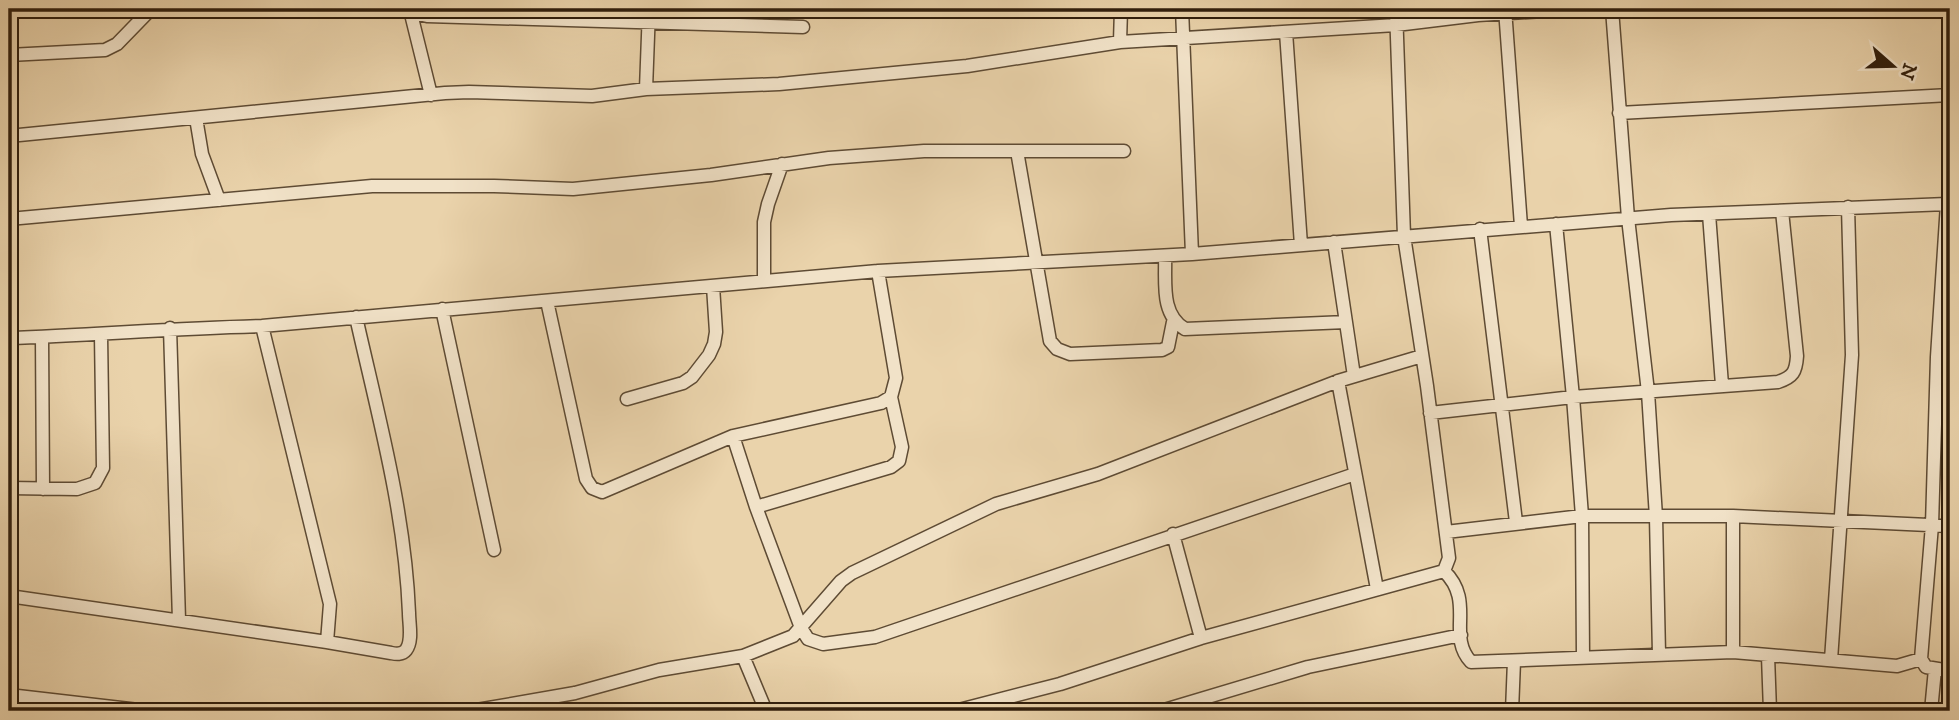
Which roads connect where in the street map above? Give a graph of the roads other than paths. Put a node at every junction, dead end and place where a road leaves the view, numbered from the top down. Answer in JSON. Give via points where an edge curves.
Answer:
{"nodes":[{"id":1,"x":151,"y":9,"type":"edge"},
{"id":2,"x":396,"y":9,"type":"edge"},
{"id":3,"x":649,"y":9,"type":"edge"},
{"id":4,"x":1121,"y":9,"type":"edge"},
{"id":5,"x":1182,"y":9,"type":"edge"},
{"id":6,"x":1396,"y":9,"type":"edge"},
{"id":7,"x":1577,"y":9,"type":"edge"},
{"id":8,"x":1612,"y":9,"type":"edge"},
{"id":9,"x":1505,"y":11,"type":"edge"},
{"id":10,"x":411,"y":14,"type":"junction"},
{"id":11,"x":649,"y":23,"type":"junction"},
{"id":12,"x":1396,"y":25,"type":"junction"},
{"id":13,"x":803,"y":27,"type":"dead end"},
{"id":14,"x":1286,"y":32,"type":"junction"},
{"id":15,"x":1184,"y":38,"type":"junction"},
{"id":16,"x":1119,"y":42,"type":"junction"},
{"id":17,"x":9,"y":55,"type":"edge"},
{"id":18,"x":646,"y":89,"type":"junction"},
{"id":19,"x":431,"y":94,"type":"junction"},
{"id":20,"x":1950,"y":95,"type":"edge"},
{"id":21,"x":1619,"y":113,"type":"junction"},
{"id":22,"x":197,"y":118,"type":"junction"},
{"id":23,"x":9,"y":136,"type":"edge"},
{"id":24,"x":1017,"y":151,"type":"junction"},
{"id":25,"x":1124,"y":151,"type":"dead end"},
{"id":26,"x":782,"y":164,"type":"junction"},
{"id":27,"x":219,"y":200,"type":"junction"},
{"id":28,"x":1948,"y":200,"type":"edge"},
{"id":29,"x":1848,"y":207,"type":"junction"},
{"id":30,"x":1782,"y":211,"type":"junction"},
{"id":31,"x":1709,"y":214,"type":"junction"},
{"id":32,"x":1628,"y":218,"type":"junction"},
{"id":33,"x":9,"y":219,"type":"edge"},
{"id":34,"x":1556,"y":224,"type":"junction"},
{"id":35,"x":1521,"y":226,"type":"junction"},
{"id":36,"x":1480,"y":229,"type":"junction"},
{"id":37,"x":1404,"y":236,"type":"junction"},
{"id":38,"x":1334,"y":242,"type":"junction"},
{"id":39,"x":1300,"y":245,"type":"junction"},
{"id":40,"x":1192,"y":254,"type":"junction"},
{"id":41,"x":1165,"y":256,"type":"junction"},
{"id":42,"x":1038,"y":264,"type":"junction"},
{"id":43,"x":878,"y":271,"type":"junction"},
{"id":44,"x":764,"y":281,"type":"junction"},
{"id":45,"x":713,"y":286,"type":"junction"},
{"id":46,"x":547,"y":301,"type":"junction"},
{"id":47,"x":442,"y":309,"type":"junction"},
{"id":48,"x":356,"y":317,"type":"junction"},
{"id":49,"x":1346,"y":321,"type":"junction"},
{"id":50,"x":1173,"y":322,"type":"junction"},
{"id":51,"x":262,"y":326,"type":"junction"},
{"id":52,"x":170,"y":328,"type":"junction"},
{"id":53,"x":101,"y":335,"type":"junction"},
{"id":54,"x":42,"y":337,"type":"junction"},
{"id":55,"x":9,"y":338,"type":"edge"},
{"id":56,"x":1422,"y":356,"type":"junction"},
{"id":57,"x":1943,"y":357,"type":"edge"},
{"id":58,"x":1354,"y":376,"type":"junction"},
{"id":59,"x":1338,"y":381,"type":"junction"},
{"id":60,"x":1722,"y":385,"type":"junction"},
{"id":61,"x":1648,"y":392,"type":"junction"},
{"id":62,"x":891,"y":397,"type":"junction"},
{"id":63,"x":1573,"y":397,"type":"junction"},
{"id":64,"x":627,"y":399,"type":"dead end"},
{"id":65,"x":1501,"y":404,"type":"junction"},
{"id":66,"x":1430,"y":413,"type":"junction"},
{"id":67,"x":733,"y":436,"type":"junction"},
{"id":68,"x":1356,"y":474,"type":"junction"},
{"id":69,"x":9,"y":488,"type":"edge"},
{"id":70,"x":43,"y":489,"type":"junction"},
{"id":71,"x":756,"y":507,"type":"junction"},
{"id":72,"x":1582,"y":516,"type":"junction"},
{"id":73,"x":1733,"y":516,"type":"junction"},
{"id":74,"x":1656,"y":517,"type":"junction"},
{"id":75,"x":1516,"y":522,"type":"junction"},
{"id":76,"x":1842,"y":522,"type":"junction"},
{"id":77,"x":1932,"y":525,"type":"junction"},
{"id":78,"x":1950,"y":526,"type":"edge"},
{"id":79,"x":1446,"y":532,"type":"junction"},
{"id":80,"x":1173,"y":534,"type":"junction"},
{"id":81,"x":494,"y":550,"type":"dead end"},
{"id":82,"x":1444,"y":571,"type":"junction"},
{"id":83,"x":1377,"y":589,"type":"junction"},
{"id":84,"x":9,"y":596,"type":"edge"},
{"id":85,"x":179,"y":620,"type":"junction"},
{"id":86,"x":801,"y":628,"type":"junction"},
{"id":87,"x":1461,"y":635,"type":"junction"},
{"id":88,"x":1201,"y":638,"type":"junction"},
{"id":89,"x":327,"y":642,"type":"junction"},
{"id":90,"x":1732,"y":652,"type":"junction"},
{"id":91,"x":1659,"y":654,"type":"junction"},
{"id":92,"x":743,"y":656,"type":"junction"},
{"id":93,"x":1768,"y":656,"type":"junction"},
{"id":94,"x":1583,"y":657,"type":"junction"},
{"id":95,"x":1921,"y":659,"type":"junction"},
{"id":96,"x":1831,"y":660,"type":"junction"},
{"id":97,"x":1514,"y":661,"type":"junction"},
{"id":98,"x":1935,"y":669,"type":"junction"},
{"id":99,"x":1950,"y":671,"type":"edge"},
{"id":100,"x":9,"y":695,"type":"edge"},
{"id":101,"x":147,"y":711,"type":"edge"},
{"id":102,"x":471,"y":711,"type":"edge"},
{"id":103,"x":766,"y":711,"type":"edge"},
{"id":104,"x":955,"y":711,"type":"edge"},
{"id":105,"x":1161,"y":711,"type":"edge"},
{"id":106,"x":1512,"y":711,"type":"edge"},
{"id":107,"x":1770,"y":711,"type":"edge"},
{"id":108,"x":1931,"y":711,"type":"edge"}],
"edges":[{"from":1,"to":17,"type":"street","via":[[117,44],[105,50]]},
{"from":2,"to":10,"type":"street"},
{"from":3,"to":11,"type":"street"},
{"from":4,"to":16,"type":"street"},
{"from":5,"to":15,"type":"street"},
{"from":6,"to":12,"type":"street"},
{"from":7,"to":9,"type":"street"},
{"from":8,"to":21,"type":"street"},
{"from":9,"to":12,"type":"street"},
{"from":9,"to":35,"type":"street"},
{"from":10,"to":11,"type":"street"},
{"from":10,"to":19,"type":"street"},
{"from":11,"to":13,"type":"street"},
{"from":11,"to":18,"type":"street"},
{"from":12,"to":14,"type":"street"},
{"from":12,"to":37,"type":"street"},
{"from":14,"to":15,"type":"street"},
{"from":14,"to":39,"type":"street"},
{"from":15,"to":16,"type":"street"},
{"from":15,"to":40,"type":"street"},
{"from":16,"to":18,"type":"street","via":[[967,66],[779,84]]},
{"from":18,"to":19,"type":"street","via":[[592,96]]},
{"from":19,"to":22,"type":"street"},
{"from":20,"to":21,"type":"street"},
{"from":21,"to":32,"type":"street"},
{"from":22,"to":23,"type":"street"},
{"from":22,"to":27,"type":"street","via":[[202,154]]},
{"from":24,"to":25,"type":"street"},
{"from":24,"to":26,"type":"street","via":[[924,151]]},
{"from":24,"to":42,"type":"street"},
{"from":26,"to":27,"type":"street","via":[[573,189],[372,186]]},
{"from":26,"to":44,"type":"street","via":[[764,222]]},
{"from":27,"to":33,"type":"street"},
{"from":28,"to":29,"type":"street"},
{"from":28,"to":57,"type":"street"},
{"from":29,"to":30,"type":"street"},
{"from":29,"to":76,"type":"street","via":[[1852,355]]},
{"from":30,"to":31,"type":"street"},
{"from":30,"to":60,"type":"street","via":[[1797,369],[1778,382]]},
{"from":31,"to":32,"type":"street"},
{"from":31,"to":60,"type":"street"},
{"from":32,"to":34,"type":"street"},
{"from":32,"to":61,"type":"street"},
{"from":34,"to":35,"type":"street"},
{"from":34,"to":63,"type":"street"},
{"from":35,"to":36,"type":"street"},
{"from":36,"to":37,"type":"street"},
{"from":36,"to":65,"type":"street"},
{"from":37,"to":38,"type":"street"},
{"from":37,"to":56,"type":"street"},
{"from":38,"to":39,"type":"street"},
{"from":38,"to":49,"type":"street"},
{"from":39,"to":40,"type":"street"},
{"from":40,"to":41,"type":"street"},
{"from":41,"to":42,"type":"street"},
{"from":41,"to":50,"type":"street","via":[[1167,309]]},
{"from":42,"to":43,"type":"street"},
{"from":42,"to":50,"type":"street","via":[[1050,341],[1057,349],[1070,354],[1162,350],[1168,347]]},
{"from":43,"to":44,"type":"street"},
{"from":43,"to":62,"type":"street","via":[[896,378]]},
{"from":44,"to":45,"type":"street"},
{"from":45,"to":46,"type":"street"},
{"from":45,"to":64,"type":"street","via":[[716,332],[709,355],[683,383]]},
{"from":46,"to":47,"type":"street"},
{"from":46,"to":67,"type":"street","via":[[586,479],[592,488],[612,489]]},
{"from":47,"to":48,"type":"street"},
{"from":47,"to":81,"type":"street"},
{"from":48,"to":51,"type":"street"},
{"from":48,"to":89,"type":"street","via":[[397,499],[410,639],[399,654]]},
{"from":49,"to":50,"type":"street","via":[[1198,330]]},
{"from":49,"to":58,"type":"street"},
{"from":51,"to":52,"type":"street"},
{"from":51,"to":89,"type":"street","via":[[330,604]]},
{"from":52,"to":53,"type":"street"},
{"from":52,"to":85,"type":"street"},
{"from":53,"to":54,"type":"street"},
{"from":53,"to":70,"type":"street","via":[[103,468],[95,483],[77,489]]},
{"from":54,"to":55,"type":"street"},
{"from":54,"to":70,"type":"street"},
{"from":56,"to":58,"type":"street"},
{"from":56,"to":66,"type":"street"},
{"from":57,"to":77,"type":"street"},
{"from":58,"to":59,"type":"street"},
{"from":59,"to":68,"type":"street"},
{"from":59,"to":86,"type":"street","via":[[1098,474],[996,504],[852,573]]},
{"from":60,"to":61,"type":"street"},
{"from":61,"to":63,"type":"street"},
{"from":61,"to":74,"type":"street"},
{"from":62,"to":67,"type":"street"},
{"from":62,"to":71,"type":"street","via":[[902,447],[899,461]]},
{"from":63,"to":65,"type":"street"},
{"from":63,"to":72,"type":"street"},
{"from":65,"to":66,"type":"street"},
{"from":65,"to":75,"type":"street"},
{"from":66,"to":79,"type":"street"},
{"from":67,"to":71,"type":"street"},
{"from":68,"to":80,"type":"street"},
{"from":68,"to":83,"type":"street"},
{"from":69,"to":70,"type":"street"},
{"from":71,"to":86,"type":"street"},
{"from":72,"to":74,"type":"street"},
{"from":72,"to":75,"type":"street"},
{"from":72,"to":94,"type":"street"},
{"from":73,"to":74,"type":"street"},
{"from":73,"to":76,"type":"street"},
{"from":73,"to":90,"type":"street"},
{"from":74,"to":91,"type":"street"},
{"from":75,"to":79,"type":"street"},
{"from":76,"to":77,"type":"street"},
{"from":76,"to":96,"type":"street"},
{"from":77,"to":78,"type":"street"},
{"from":77,"to":95,"type":"street"},
{"from":79,"to":82,"type":"street","via":[[1449,558]]},
{"from":80,"to":86,"type":"street","via":[[875,636],[814,643]]},
{"from":80,"to":88,"type":"street"},
{"from":82,"to":83,"type":"street"},
{"from":82,"to":87,"type":"street","via":[[1460,592]]},
{"from":83,"to":88,"type":"street"},
{"from":84,"to":85,"type":"street"},
{"from":85,"to":89,"type":"street"},
{"from":86,"to":92,"type":"street","via":[[793,636]]},
{"from":87,"to":97,"type":"street","via":[[1463,653],[1471,662]]},
{"from":87,"to":105,"type":"street","via":[[1308,667]]},
{"from":88,"to":104,"type":"street","via":[[1060,684]]},
{"from":90,"to":91,"type":"street"},
{"from":90,"to":93,"type":"street"},
{"from":91,"to":94,"type":"street"},
{"from":92,"to":102,"type":"street"},
{"from":92,"to":103,"type":"street"},
{"from":93,"to":96,"type":"street"},
{"from":93,"to":107,"type":"street"},
{"from":94,"to":97,"type":"street"},
{"from":95,"to":96,"type":"street","via":[[1897,666]]},
{"from":95,"to":98,"type":"street","via":[[1926,667]]},
{"from":97,"to":106,"type":"street"},
{"from":98,"to":99,"type":"street"},
{"from":98,"to":108,"type":"street"},
{"from":100,"to":101,"type":"street"}]}
